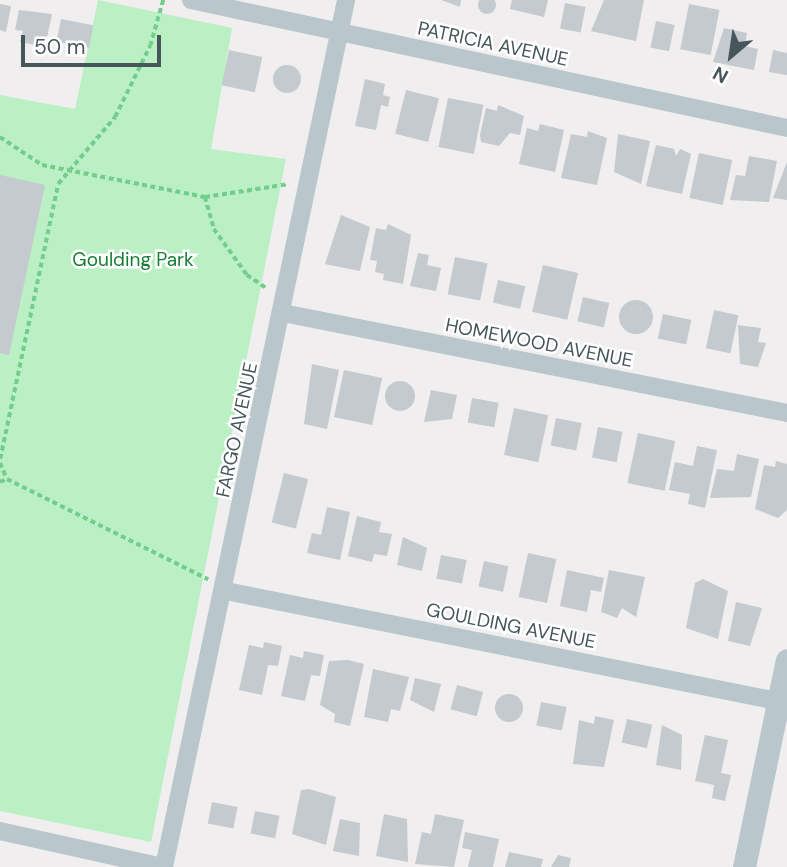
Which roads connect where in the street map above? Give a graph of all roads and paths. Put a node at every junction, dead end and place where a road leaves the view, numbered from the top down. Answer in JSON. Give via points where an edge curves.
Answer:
{"nodes":[{"id":1,"x":163,"y":0,"type":"edge"},
{"id":2,"x":191,"y":0,"type":"edge"},
{"id":3,"x":346,"y":0,"type":"edge"},
{"id":4,"x":340,"y":33,"type":"junction"},
{"id":5,"x":787,"y":128,"type":"edge"},
{"id":6,"x":0,"y":137,"type":"edge"},
{"id":7,"x":71,"y":167,"type":"junction"},
{"id":8,"x":311,"y":180,"type":"junction"},
{"id":9,"x":205,"y":197,"type":"junction"},
{"id":10,"x":283,"y":313,"type":"junction"},
{"id":11,"x":787,"y":414,"type":"edge"},
{"id":12,"x":0,"y":461,"type":"edge"},
{"id":13,"x":7,"y":479,"type":"junction"},
{"id":14,"x":0,"y":482,"type":"edge"},
{"id":15,"x":226,"y":591,"type":"junction"},
{"id":16,"x":787,"y":660,"type":"edge"},
{"id":17,"x":783,"y":702,"type":"edge"},
{"id":18,"x":0,"y":831,"type":"edge"},
{"id":19,"x":164,"y":867,"type":"edge"},
{"id":20,"x":744,"y":867,"type":"edge"}],
"edges":[{"from":1,"to":7,"type":"path","via":[[150,46],[115,117]]},
{"from":2,"to":4,"type":"street","name":"PATRICIA AVENUE"},
{"from":3,"to":4,"type":"street","name":"FARGO AVENUE"},
{"from":4,"to":5,"type":"street","name":"PATRICIA AVENUE"},
{"from":4,"to":8,"type":"street","name":"FARGO AVENUE"},
{"from":6,"to":7,"type":"path","via":[[42,165]]},
{"from":7,"to":9,"type":"path"},
{"from":7,"to":12,"type":"path","via":[[50,209]]},
{"from":8,"to":9,"type":"path"},
{"from":8,"to":10,"type":"street","name":"FARGO AVENUE"},
{"from":9,"to":10,"type":"path","via":[[214,229]]},
{"from":10,"to":11,"type":"street","name":"HOMEWOOD AVENUE"},
{"from":10,"to":15,"type":"street","name":"FARGO AVENUE"},
{"from":12,"to":13,"type":"path"},
{"from":13,"to":14,"type":"path"},
{"from":13,"to":15,"type":"path"},
{"from":15,"to":17,"type":"street","name":"GOULDING AVENUE"},
{"from":15,"to":19,"type":"street","name":"FARGO AVENUE"},
{"from":16,"to":17,"type":"street"},
{"from":17,"to":20,"type":"street"},
{"from":18,"to":19,"type":"street"}]}
